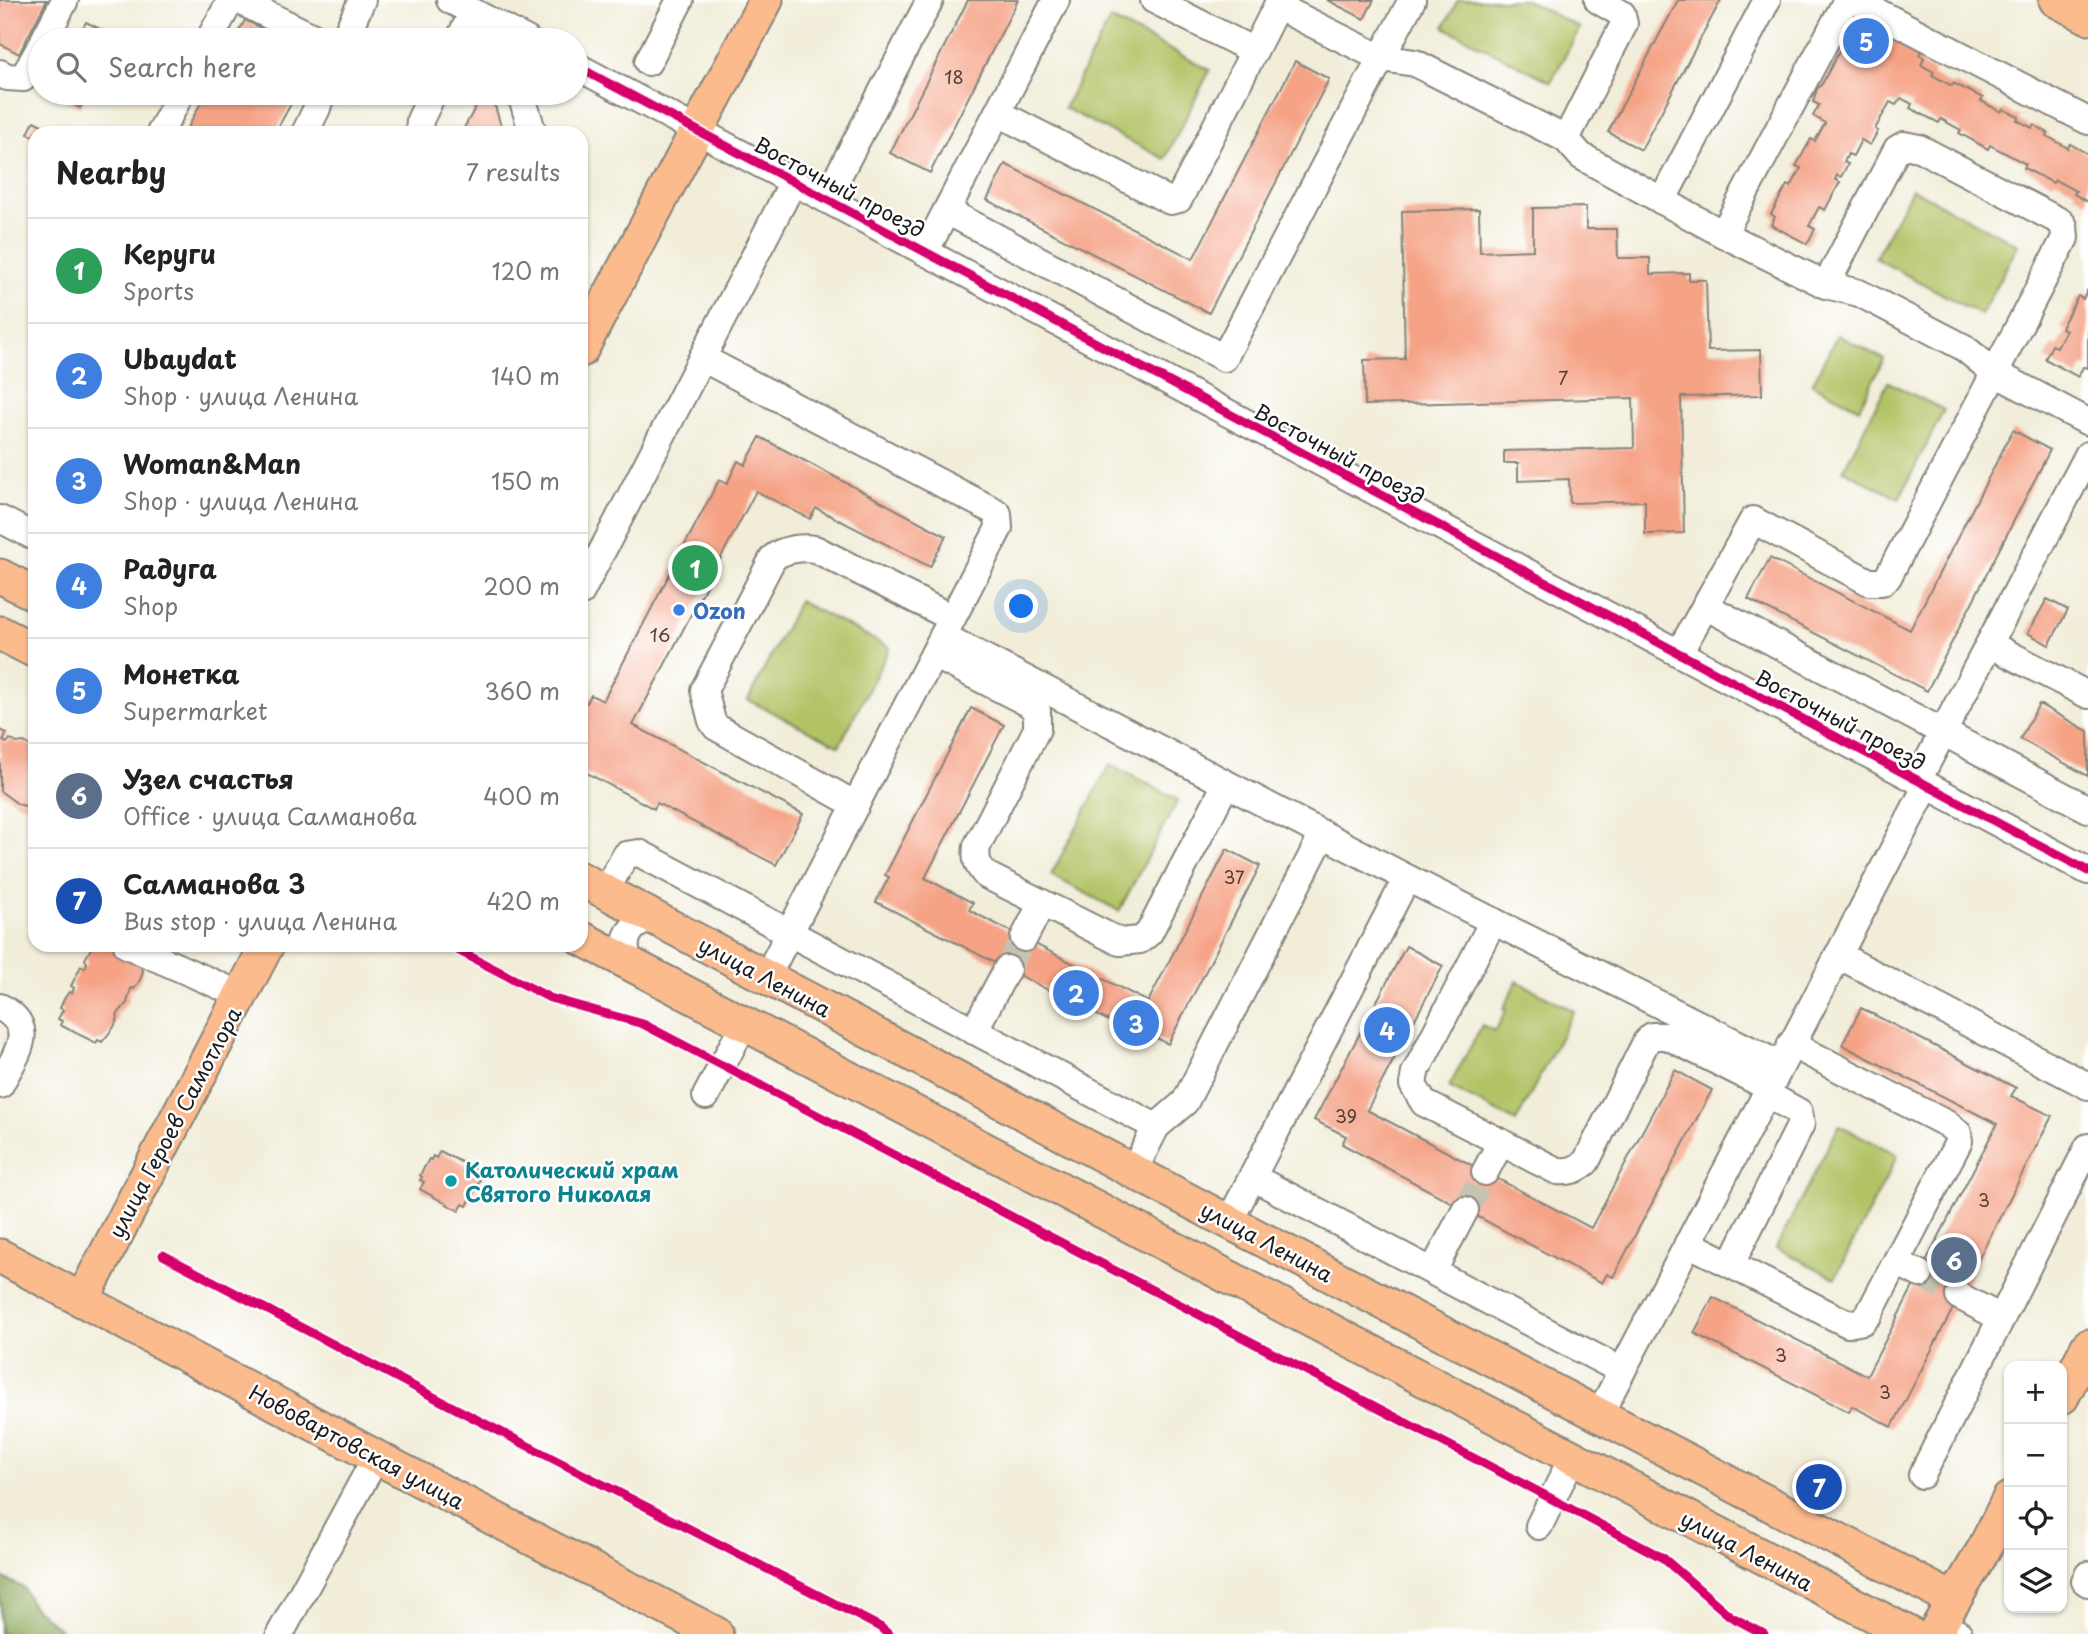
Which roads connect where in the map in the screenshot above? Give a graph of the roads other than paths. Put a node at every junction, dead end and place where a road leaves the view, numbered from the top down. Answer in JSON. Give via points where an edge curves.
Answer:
{"nodes":[{"id":1,"x":65,"y":0,"type":"edge"},
{"id":2,"x":231,"y":0,"type":"edge"},
{"id":3,"x":237,"y":0,"type":"edge"},
{"id":4,"x":362,"y":0,"type":"edge"},
{"id":5,"x":680,"y":0,"type":"edge"},
{"id":6,"x":766,"y":0,"type":"edge"},
{"id":7,"x":930,"y":0,"type":"edge"},
{"id":8,"x":1056,"y":0,"type":"edge"},
{"id":9,"x":1154,"y":0,"type":"edge"},
{"id":10,"x":1412,"y":0,"type":"edge"},
{"id":11,"x":1598,"y":0,"type":"edge"},
{"id":12,"x":1767,"y":0,"type":"edge"},
{"id":13,"x":1847,"y":0,"type":"edge"},
{"id":14,"x":1854,"y":0,"type":"edge"},
{"id":15,"x":2056,"y":0,"type":"edge"},
{"id":16,"x":1279,"y":3,"type":"edge"},
{"id":17,"x":461,"y":6,"type":"edge"},
{"id":18,"x":2088,"y":17,"type":"edge"},
{"id":19,"x":50,"y":28,"type":"edge"},
{"id":20,"x":216,"y":28,"type":"edge"},
{"id":21,"x":294,"y":28,"type":"edge"},
{"id":22,"x":349,"y":28,"type":"edge"},
{"id":23,"x":460,"y":28,"type":"edge"},
{"id":24,"x":504,"y":28,"type":"edge"},
{"id":25,"x":1254,"y":51,"type":"junction"},
{"id":26,"x":1381,"y":58,"type":"junction"},
{"id":27,"x":648,"y":62,"type":"dead end"},
{"id":28,"x":28,"y":69,"type":"edge"},
{"id":29,"x":588,"y":72,"type":"edge"},
{"id":30,"x":0,"y":73,"type":"edge"},
{"id":31,"x":175,"y":105,"type":"edge"},
{"id":32,"x":318,"y":105,"type":"edge"},
{"id":33,"x":427,"y":105,"type":"edge"},
{"id":34,"x":524,"y":105,"type":"edge"},
{"id":35,"x":998,"y":113,"type":"junction"},
{"id":36,"x":2088,"y":121,"type":"edge"},
{"id":37,"x":164,"y":126,"type":"edge"},
{"id":38,"x":308,"y":126,"type":"edge"},
{"id":39,"x":420,"y":126,"type":"edge"},
{"id":40,"x":531,"y":126,"type":"edge"},
{"id":41,"x":697,"y":130,"type":"junction"},
{"id":42,"x":1566,"y":139,"type":"junction"},
{"id":43,"x":793,"y":181,"type":"junction"},
{"id":44,"x":826,"y":199,"type":"junction"},
{"id":45,"x":1662,"y":201,"type":"junction"},
{"id":46,"x":947,"y":211,"type":"junction"},
{"id":47,"x":1723,"y":234,"type":"junction"},
{"id":48,"x":925,"y":252,"type":"junction"},
{"id":49,"x":1826,"y":285,"type":"junction"},
{"id":50,"x":588,"y":337,"type":"edge"},
{"id":51,"x":702,"y":358,"type":"junction"},
{"id":52,"x":1994,"y":373,"type":"junction"},
{"id":53,"x":2088,"y":422,"type":"edge"},
{"id":54,"x":2086,"y":465,"type":"edge"},
{"id":55,"x":0,"y":519,"type":"edge"},
{"id":56,"x":28,"y":533,"type":"edge"},
{"id":57,"x":0,"y":576,"type":"edge"},
{"id":58,"x":588,"y":578,"type":"edge"},
{"id":59,"x":28,"y":590,"type":"edge"},
{"id":60,"x":1705,"y":606,"type":"junction"},
{"id":61,"x":0,"y":633,"type":"edge"},
{"id":62,"x":943,"y":636,"type":"junction"},
{"id":63,"x":1989,"y":644,"type":"junction"},
{"id":64,"x":28,"y":647,"type":"edge"},
{"id":65,"x":1678,"y":653,"type":"junction"},
{"id":66,"x":2088,"y":695,"type":"edge"},
{"id":67,"x":1943,"y":733,"type":"junction"},
{"id":68,"x":1923,"y":783,"type":"junction"},
{"id":69,"x":1226,"y":784,"type":"junction"},
{"id":70,"x":856,"y":805,"type":"junction"},
{"id":71,"x":2088,"y":809,"type":"edge"},
{"id":72,"x":1323,"y":834,"type":"junction"},
{"id":73,"x":2088,"y":871,"type":"edge"},
{"id":74,"x":1407,"y":878,"type":"junction"},
{"id":75,"x":593,"y":885,"type":"edge"},
{"id":76,"x":1042,"y":903,"type":"junction"},
{"id":77,"x":658,"y":919,"type":"junction"},
{"id":78,"x":1493,"y":921,"type":"junction"},
{"id":79,"x":790,"y":933,"type":"junction"},
{"id":80,"x":1024,"y":938,"type":"tunnel mouth"},
{"id":81,"x":588,"y":942,"type":"edge"},
{"id":82,"x":143,"y":952,"type":"edge"},
{"id":83,"x":263,"y":952,"type":"edge"},
{"id":84,"x":1838,"y":955,"type":"junction"},
{"id":85,"x":632,"y":965,"type":"junction"},
{"id":86,"x":1007,"y":969,"type":"tunnel mouth"},
{"id":87,"x":767,"y":976,"type":"junction"},
{"id":88,"x":241,"y":995,"type":"junction"},
{"id":89,"x":0,"y":1007,"type":"edge"},
{"id":90,"x":744,"y":1024,"type":"junction"},
{"id":91,"x":974,"y":1031,"type":"junction"},
{"id":92,"x":1776,"y":1072,"type":"junction"},
{"id":93,"x":0,"y":1085,"type":"edge"},
{"id":94,"x":2088,"y":1086,"type":"edge"},
{"id":95,"x":706,"y":1096,"type":"dead end"},
{"id":96,"x":1156,"y":1127,"type":"junction"},
{"id":97,"x":1500,"y":1142,"type":"junction"},
{"id":98,"x":2088,"y":1147,"type":"edge"},
{"id":99,"x":1134,"y":1170,"type":"junction"},
{"id":100,"x":1485,"y":1172,"type":"tunnel mouth"},
{"id":101,"x":1252,"y":1177,"type":"junction"},
{"id":102,"x":1465,"y":1210,"type":"tunnel mouth"},
{"id":103,"x":1229,"y":1222,"type":"junction"},
{"id":104,"x":1688,"y":1242,"type":"junction"},
{"id":105,"x":0,"y":1256,"type":"edge"},
{"id":106,"x":1731,"y":1264,"type":"junction"},
{"id":107,"x":1433,"y":1271,"type":"junction"},
{"id":108,"x":1959,"y":1296,"type":"tunnel mouth"},
{"id":109,"x":82,"y":1300,"type":"junction"},
{"id":110,"x":2001,"y":1318,"type":"junction"},
{"id":111,"x":2088,"y":1346,"type":"edge"},
{"id":112,"x":1622,"y":1371,"type":"junction"},
{"id":113,"x":2067,"y":1387,"type":"edge"},
{"id":114,"x":1599,"y":1415,"type":"junction"},
{"id":115,"x":1635,"y":1434,"type":"junction"},
{"id":116,"x":376,"y":1457,"type":"junction"},
{"id":117,"x":1572,"y":1458,"type":"junction"},
{"id":118,"x":1922,"y":1475,"type":"dead end"},
{"id":119,"x":1606,"y":1476,"type":"junction"},
{"id":120,"x":2004,"y":1508,"type":"edge"},
{"id":121,"x":1539,"y":1526,"type":"dead end"},
{"id":122,"x":2088,"y":1575,"type":"edge"},
{"id":123,"x":2088,"y":1583,"type":"edge"},
{"id":124,"x":1939,"y":1625,"type":"edge"},
{"id":125,"x":280,"y":1634,"type":"edge"},
{"id":126,"x":716,"y":1634,"type":"edge"}],
"edges":[{"from":1,"to":19,"type":"street"},
{"from":2,"to":20,"type":"street"},
{"from":3,"to":21,"type":"street"},
{"from":4,"to":22,"type":"street"},
{"from":5,"to":27,"type":"street"},
{"from":6,"to":41,"type":"main road"},
{"from":7,"to":44,"type":"street"},
{"from":8,"to":35,"type":"street"},
{"from":9,"to":25,"type":"street"},
{"from":10,"to":26,"type":"street"},
{"from":11,"to":42,"type":"street","via":[[1622,14],[1624,24]]},
{"from":12,"to":45,"type":"street"},
{"from":13,"to":47,"type":"street"},
{"from":14,"to":36,"type":"street"},
{"from":15,"to":18,"type":"main road"},
{"from":16,"to":25,"type":"street"},
{"from":16,"to":26,"type":"street"},
{"from":17,"to":23,"type":"street"},
{"from":17,"to":24,"type":"street"},
{"from":25,"to":35,"type":"street","via":[[1179,199],[1170,201]]},
{"from":26,"to":42,"type":"street","via":[[1415,62]]},
{"from":26,"to":46,"type":"street","via":[[1223,358]]},
{"from":28,"to":30,"type":"street","via":[[23,78]]},
{"from":29,"to":41,"type":"street","name":"Восточный проезд"},
{"from":31,"to":37,"type":"street"},
{"from":32,"to":38,"type":"street"},
{"from":33,"to":39,"type":"street"},
{"from":34,"to":40,"type":"street"},
{"from":35,"to":46,"type":"street"},
{"from":41,"to":43,"type":"street","name":"Восточный проезд"},
{"from":41,"to":50,"type":"main road"},
{"from":42,"to":45,"type":"street","via":[[1581,156]]},
{"from":43,"to":44,"type":"street","name":"Восточный проезд"},
{"from":43,"to":51,"type":"street"},
{"from":44,"to":48,"type":"street","name":"Восточный проезд"},
{"from":45,"to":47,"type":"street"},
{"from":46,"to":48,"type":"street"},
{"from":47,"to":49,"type":"street"},
{"from":48,"to":65,"type":"street","name":"Восточный проезд"},
{"from":49,"to":52,"type":"street","via":[[1859,293],[1963,347]]},
{"from":49,"to":52,"type":"street","via":[[1897,149],[1911,145],[1942,160],[2064,226],[2065,237]]},
{"from":51,"to":58,"type":"street"},
{"from":51,"to":62,"type":"street","via":[[998,514],[999,528]]},
{"from":52,"to":53,"type":"street"},
{"from":52,"to":60,"type":"street","via":[[1882,582],[1869,582],[1753,520]]},
{"from":54,"to":63,"type":"street"},
{"from":55,"to":56,"type":"street"},
{"from":57,"to":59,"type":"main road"},
{"from":60,"to":65,"type":"street"},
{"from":60,"to":67,"type":"street"},
{"from":61,"to":64,"type":"main road"},
{"from":62,"to":69,"type":"street"},
{"from":62,"to":70,"type":"street"},
{"from":62,"to":70,"type":"street","via":[[814,549],[779,553],[704,690],[716,727]]},
{"from":62,"to":76,"type":"street","via":[[1037,711],[1037,729],[975,858],[986,875]]},
{"from":63,"to":66,"type":"street"},
{"from":63,"to":67,"type":"street"},
{"from":65,"to":68,"type":"street","name":"Восточный проезд"},
{"from":67,"to":68,"type":"street"},
{"from":67,"to":71,"type":"street"},
{"from":68,"to":73,"type":"street","name":"Восточный проезд"},
{"from":68,"to":84,"type":"street"},
{"from":69,"to":72,"type":"street"},
{"from":69,"to":76,"type":"street","via":[[1149,933],[1140,940],[1120,942]]},
{"from":70,"to":79,"type":"street"},
{"from":72,"to":74,"type":"street"},
{"from":72,"to":96,"type":"street","via":[[1185,1102]]},
{"from":74,"to":78,"type":"street"},
{"from":74,"to":101,"type":"street"},
{"from":75,"to":77,"type":"main road","name":"улица Ленина"},
{"from":75,"to":79,"type":"street","via":[[626,855],[639,853]]},
{"from":76,"to":80,"type":"street"},
{"from":77,"to":85,"type":"street","via":[[640,922],[629,932],[626,948]]},
{"from":77,"to":87,"type":"main road","name":"улица Ленина"},
{"from":78,"to":92,"type":"street"},
{"from":78,"to":97,"type":"street","via":[[1413,1085],[1424,1103]]},
{"from":79,"to":87,"type":"street"},
{"from":79,"to":91,"type":"street"},
{"from":81,"to":85,"type":"main road","name":"улица Ленина"},
{"from":82,"to":88,"type":"street"},
{"from":83,"to":88,"type":"main road","name":"улица Героев Самотлора"},
{"from":84,"to":92,"type":"street"},
{"from":84,"to":94,"type":"street"},
{"from":85,"to":90,"type":"main road","name":"улица Ленина"},
{"from":86,"to":91,"type":"street"},
{"from":87,"to":99,"type":"main road","name":"улица Ленина"},
{"from":88,"to":109,"type":"main road","name":"улица Героев Самотлора"},
{"from":89,"to":93,"type":"street","via":[[19,1021],[23,1031]]},
{"from":90,"to":95,"type":"street"},
{"from":90,"to":117,"type":"main road","name":"улица Ленина"},
{"from":91,"to":96,"type":"street"},
{"from":92,"to":97,"type":"street","via":[[1667,1036],[1652,1036],[1586,1162],[1577,1169],[1557,1171]]},
{"from":92,"to":104,"type":"street"},
{"from":92,"to":106,"type":"street","via":[[1801,1124]]},
{"from":92,"to":106,"type":"street","via":[[1947,1124],[1958,1133],[1959,1141],[1908,1268],[1863,1321],[1848,1324]]},
{"from":96,"to":99,"type":"street"},
{"from":97,"to":100,"type":"street"},
{"from":98,"to":110,"type":"street"},
{"from":99,"to":103,"type":"main road","name":"улица Ленина"},
{"from":101,"to":103,"type":"street"},
{"from":101,"to":107,"type":"street"},
{"from":102,"to":107,"type":"street"},
{"from":103,"to":114,"type":"main road","name":"улица Ленина"},
{"from":104,"to":106,"type":"street"},
{"from":104,"to":112,"type":"street"},
{"from":105,"to":109,"type":"main road","name":"Нововартовская улица"},
{"from":107,"to":112,"type":"street"},
{"from":108,"to":110,"type":"street"},
{"from":109,"to":116,"type":"main road","name":"Нововартовская улица"},
{"from":110,"to":118,"type":"street"},
{"from":111,"to":113,"type":"main road"},
{"from":112,"to":114,"type":"street"},
{"from":114,"to":115,"type":"main road","name":"улица Ленина"},
{"from":115,"to":119,"type":"main road","via":[[1648,1457],[1644,1472],[1629,1479]]},
{"from":115,"to":124,"type":"main road","name":"улица Ленина"},
{"from":116,"to":125,"type":"street"},
{"from":116,"to":126,"type":"main road","name":"Нововартовская улица"},
{"from":117,"to":119,"type":"main road","name":"улица Ленина"},
{"from":117,"to":121,"type":"street"},
{"from":119,"to":124,"type":"main road","name":"улица Ленина"},
{"from":120,"to":124,"type":"main road"},
{"from":122,"to":123,"type":"street"}]}
